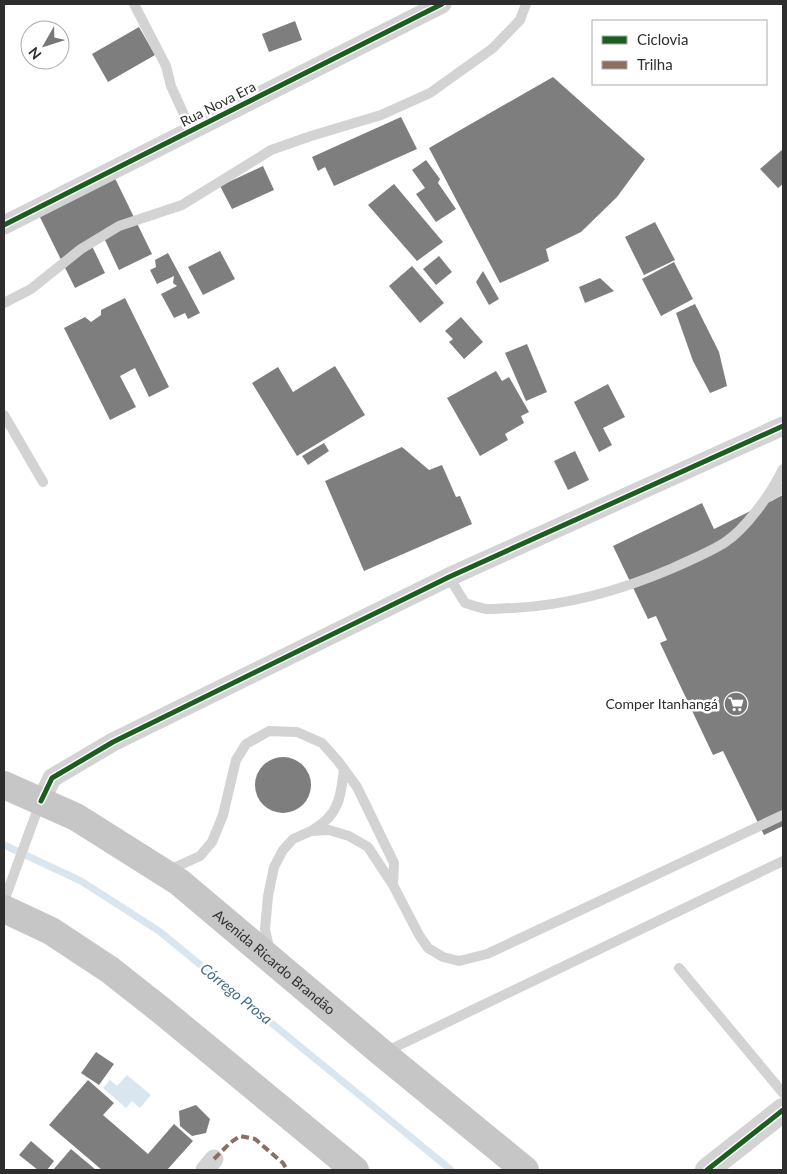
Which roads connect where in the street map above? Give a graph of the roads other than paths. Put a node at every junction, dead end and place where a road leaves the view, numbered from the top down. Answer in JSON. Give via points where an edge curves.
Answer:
{"nodes":[{"id":1,"x":134,"y":4,"type":"edge"},
{"id":2,"x":442,"y":4,"type":"edge"},
{"id":3,"x":526,"y":4,"type":"edge"},
{"id":4,"x":191,"y":130,"type":"junction"},
{"id":5,"x":4,"y":225,"type":"edge"},
{"id":6,"x":4,"y":303,"type":"edge"},
{"id":7,"x":4,"y":415,"type":"edge"},
{"id":8,"x":783,"y":426,"type":"edge"},
{"id":9,"x":783,"y":469,"type":"edge"},
{"id":10,"x":43,"y":482,"type":"dead end"},
{"id":11,"x":783,"y":488,"type":"edge"},
{"id":12,"x":762,"y":502,"type":"junction"},
{"id":13,"x":449,"y":577,"type":"junction"},
{"id":14,"x":344,"y":769,"type":"junction"},
{"id":15,"x":4,"y":786,"type":"edge"},
{"id":16,"x":41,"y":801,"type":"junction"},
{"id":17,"x":783,"y":815,"type":"edge"},
{"id":18,"x":311,"y":831,"type":"junction"},
{"id":19,"x":783,"y":861,"type":"edge"},
{"id":20,"x":160,"y":871,"type":"junction"},
{"id":21,"x":394,"y":885,"type":"junction"},
{"id":22,"x":4,"y":901,"type":"edge"},
{"id":23,"x":4,"y":909,"type":"edge"},
{"id":24,"x":272,"y":960,"type":"junction"},
{"id":25,"x":679,"y":968,"type":"dead end"},
{"id":26,"x":382,"y":1053,"type":"junction"},
{"id":27,"x":783,"y":1093,"type":"edge"},
{"id":28,"x":783,"y":1110,"type":"edge"},
{"id":29,"x":355,"y":1170,"type":"edge"},
{"id":30,"x":525,"y":1170,"type":"edge"},
{"id":31,"x":707,"y":1170,"type":"edge"}],
"edges":[{"from":1,"to":4,"type":"lane","via":[[166,66],[171,86]]},
{"from":2,"to":4,"type":"street","name":"Rua Nova Era"},
{"from":3,"to":6,"type":"lane","via":[[520,20],[493,48],[430,93],[381,115],[271,150],[182,206],[119,226],[81,249],[32,289]]},
{"from":4,"to":5,"type":"street","name":"Rua Nova Era"},
{"from":7,"to":10,"type":"lane"},
{"from":8,"to":13,"type":"street"},
{"from":9,"to":12,"type":"lane"},
{"from":11,"to":12,"type":"lane"},
{"from":12,"to":13,"type":"lane","via":[[725,542],[643,581],[572,602],[487,609],[465,603]]},
{"from":13,"to":16,"type":"street","via":[[113,742],[52,778]]},
{"from":14,"to":18,"type":"lane","via":[[341,797],[334,812],[324,824]]},
{"from":14,"to":20,"type":"lane","via":[[322,743],[297,732],[269,731],[261,735],[246,744],[236,760],[223,815],[212,842],[200,856]]},
{"from":14,"to":21,"type":"lane","via":[[394,863]]},
{"from":15,"to":16,"type":"main road","name":"Avenida Ricardo Brandão"},
{"from":16,"to":20,"type":"main road","name":"Avenida Ricardo Brandão","via":[[76,817]]},
{"from":16,"to":22,"type":"lane"},
{"from":17,"to":21,"type":"lane","via":[[487,954],[459,961],[428,948]]},
{"from":18,"to":21,"type":"lane","via":[[329,830],[368,847]]},
{"from":18,"to":24,"type":"lane","via":[[292,839],[274,867],[265,929]]},
{"from":19,"to":26,"type":"lane"},
{"from":20,"to":24,"type":"main road","name":"Avenida Ricardo Brandão","via":[[178,882]]},
{"from":23,"to":29,"type":"main road","via":[[51,931],[110,970]]},
{"from":24,"to":26,"type":"main road","name":"Avenida Ricardo Brandão"},
{"from":25,"to":27,"type":"lane"},
{"from":26,"to":30,"type":"main road","name":"Avenida Ricardo Brandão"},
{"from":28,"to":31,"type":"street"}]}
